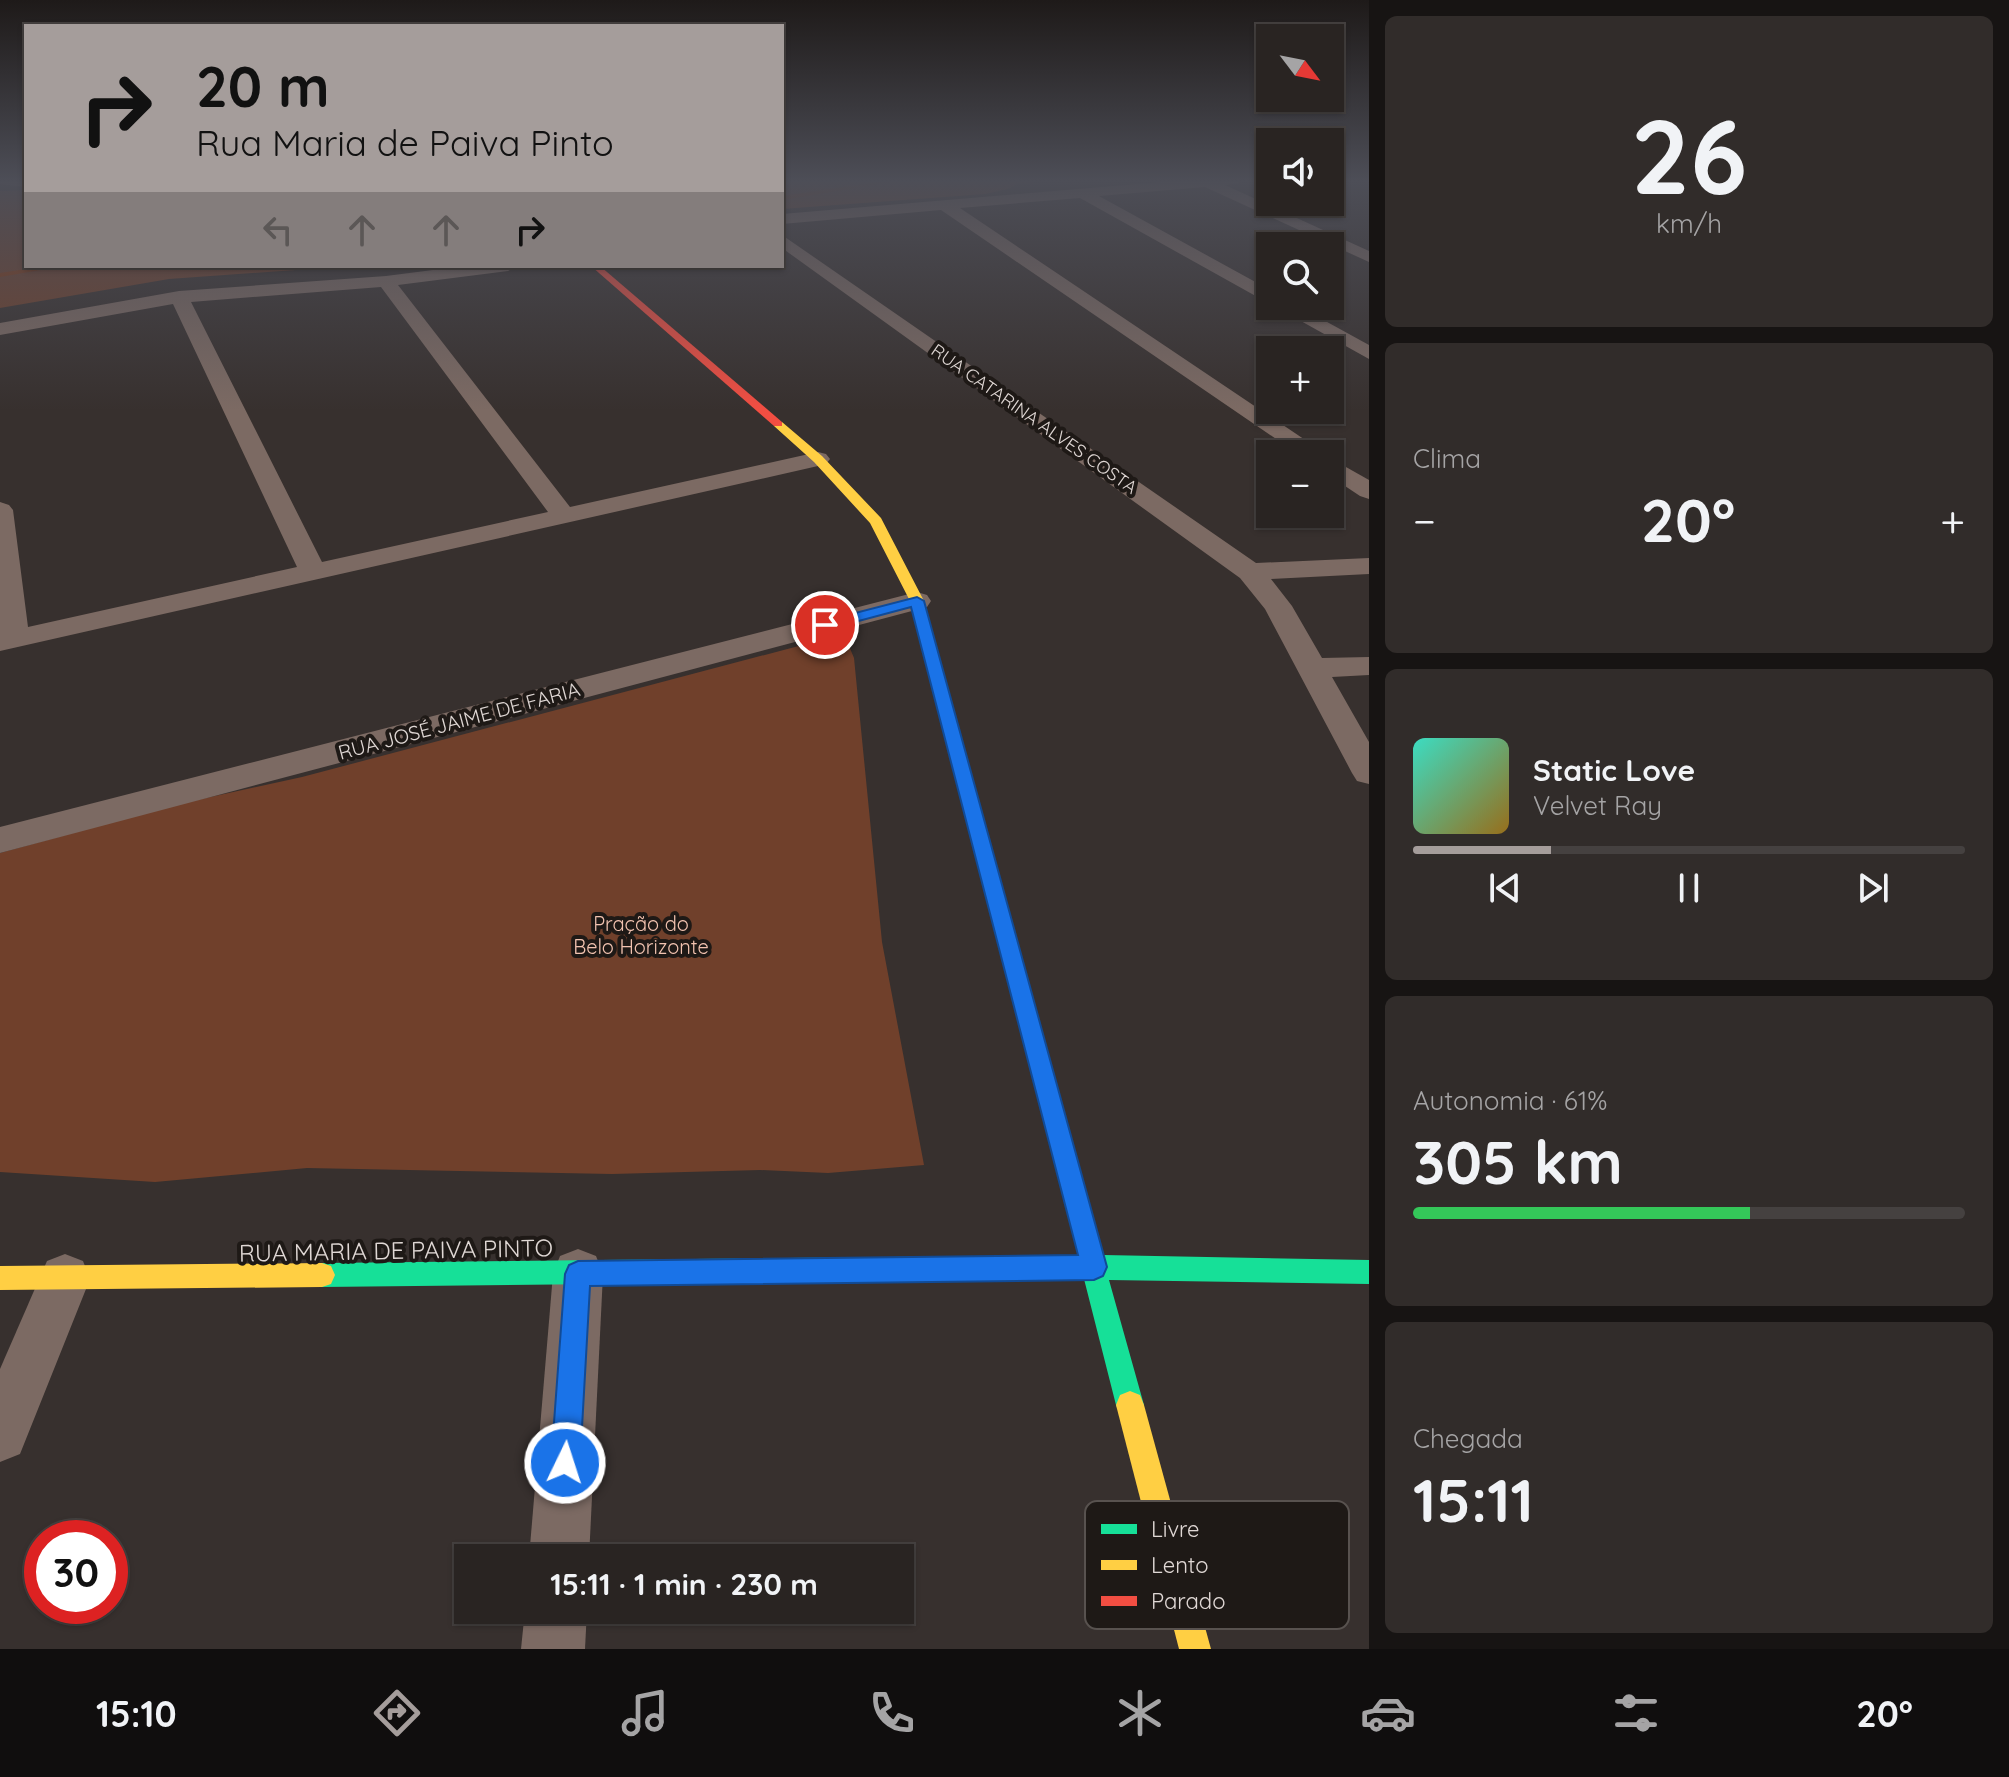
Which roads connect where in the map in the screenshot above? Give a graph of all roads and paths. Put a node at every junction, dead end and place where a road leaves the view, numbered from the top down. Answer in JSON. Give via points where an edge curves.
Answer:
{"nodes":[{"id":1,"x":806,"y":257,"type":"edge"},
{"id":2,"x":1021,"y":257,"type":"edge"},
{"id":3,"x":1197,"y":257,"type":"edge"},
{"id":4,"x":492,"y":268,"type":"edge"},
{"id":5,"x":597,"y":268,"type":"edge"},
{"id":6,"x":386,"y":281,"type":"junction"},
{"id":7,"x":1256,"y":290,"type":"edge"},
{"id":8,"x":179,"y":297,"type":"junction"},
{"id":9,"x":1309,"y":320,"type":"edge"},
{"id":10,"x":0,"y":329,"type":"edge"},
{"id":11,"x":1369,"y":353,"type":"edge"},
{"id":12,"x":1293,"y":440,"type":"edge"},
{"id":13,"x":818,"y":459,"type":"junction"},
{"id":14,"x":1344,"y":474,"type":"edge"},
{"id":15,"x":1369,"y":491,"type":"edge"},
{"id":16,"x":0,"y":510,"type":"edge"},
{"id":17,"x":564,"y":516,"type":"junction"},
{"id":18,"x":1369,"y":566,"type":"edge"},
{"id":19,"x":313,"y":572,"type":"junction"},
{"id":20,"x":1250,"y":572,"type":"junction"},
{"id":21,"x":917,"y":601,"type":"junction"},
{"id":22,"x":8,"y":640,"type":"edge"},
{"id":23,"x":1369,"y":666,"type":"edge"},
{"id":24,"x":1314,"y":668,"type":"junction"},
{"id":25,"x":1369,"y":773,"type":"edge"},
{"id":26,"x":0,"y":840,"type":"edge"},
{"id":27,"x":1094,"y":1267,"type":"junction"},
{"id":28,"x":1369,"y":1272,"type":"edge"},
{"id":29,"x":578,"y":1274,"type":"junction"},
{"id":30,"x":0,"y":1278,"type":"edge"},
{"id":31,"x":65,"y":1279,"type":"junction"},
{"id":32,"x":0,"y":1434,"type":"edge"},
{"id":33,"x":1156,"y":1501,"type":"edge"},
{"id":34,"x":560,"y":1544,"type":"edge"},
{"id":35,"x":555,"y":1624,"type":"edge"},
{"id":36,"x":1190,"y":1629,"type":"edge"},
{"id":37,"x":553,"y":1649,"type":"edge"},
{"id":38,"x":1195,"y":1649,"type":"edge"}],
"edges":[{"from":1,"to":20,"type":"street","name":"RUA CATARINA ALVES COSTA"},
{"from":2,"to":12,"type":"street"},
{"from":3,"to":7,"type":"street"},
{"from":4,"to":6,"type":"street"},
{"from":5,"to":13,"type":"street"},
{"from":6,"to":8,"type":"street"},
{"from":6,"to":17,"type":"street"},
{"from":8,"to":10,"type":"street"},
{"from":8,"to":19,"type":"street"},
{"from":9,"to":11,"type":"street"},
{"from":13,"to":17,"type":"street"},
{"from":13,"to":21,"type":"street","via":[[876,521]]},
{"from":14,"to":15,"type":"street"},
{"from":16,"to":22,"type":"street"},
{"from":17,"to":19,"type":"street"},
{"from":18,"to":20,"type":"street"},
{"from":19,"to":22,"type":"street"},
{"from":20,"to":24,"type":"street","name":"RUA CATARINA ALVES COSTA","via":[[1278,606]]},
{"from":21,"to":26,"type":"street","name":"RUA JOSÉ JAIME DE FARIA"},
{"from":21,"to":27,"type":"street"},
{"from":23,"to":24,"type":"street"},
{"from":24,"to":25,"type":"street","name":"RUA CATARINA ALVES COSTA"},
{"from":27,"to":28,"type":"street","name":"RUA MARIA DE PAIVA PINTO"},
{"from":27,"to":29,"type":"street","name":"RUA MARIA DE PAIVA PINTO"},
{"from":27,"to":33,"type":"street"},
{"from":29,"to":31,"type":"street","name":"RUA MARIA DE PAIVA PINTO"},
{"from":29,"to":34,"type":"street"},
{"from":30,"to":31,"type":"street","name":"RUA MARIA DE PAIVA PINTO"},
{"from":31,"to":32,"type":"street"},
{"from":35,"to":37,"type":"street"},
{"from":36,"to":38,"type":"street"}]}
